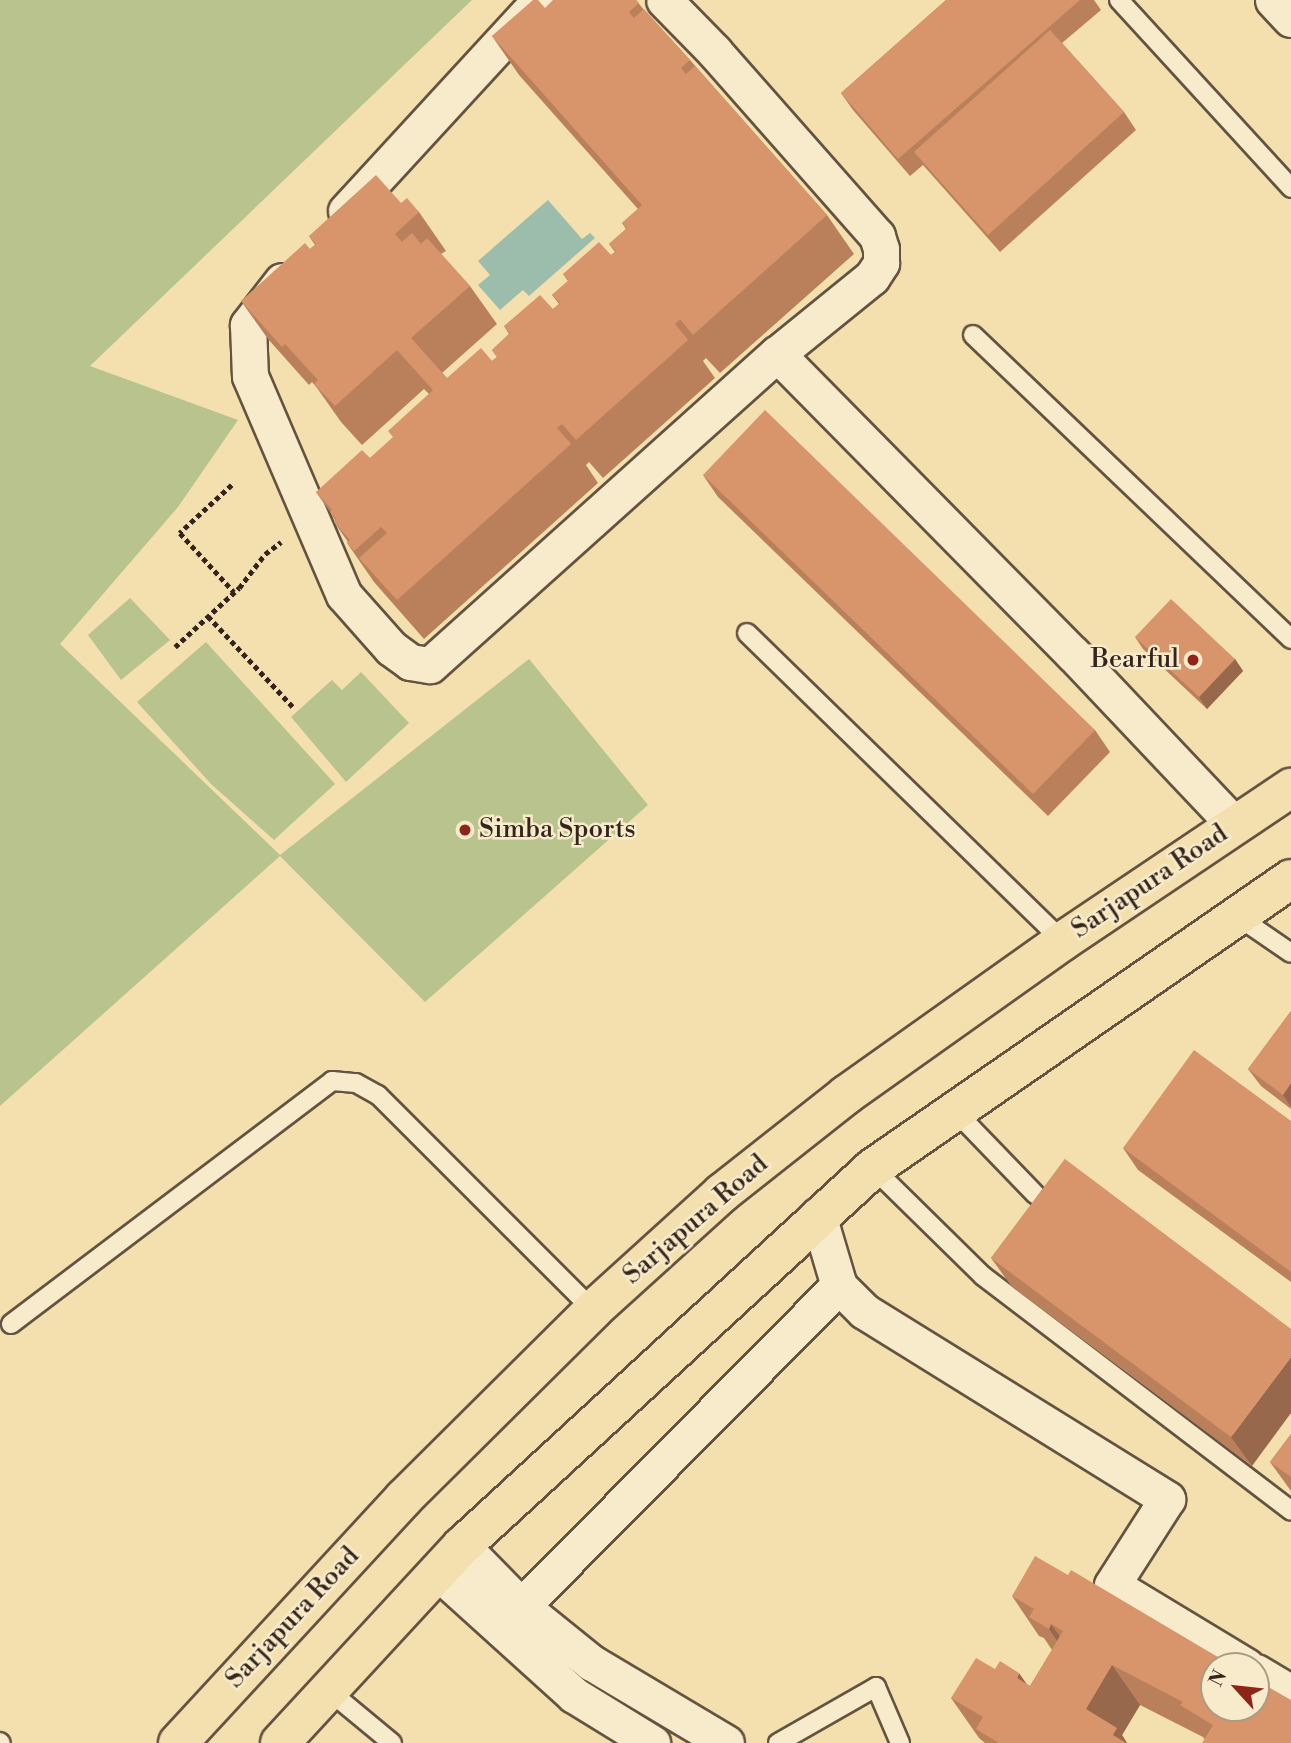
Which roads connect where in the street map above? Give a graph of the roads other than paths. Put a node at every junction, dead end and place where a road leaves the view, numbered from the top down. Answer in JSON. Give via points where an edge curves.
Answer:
{"nodes":[{"id":1,"x":540,"y":0,"type":"edge"},
{"id":2,"x":664,"y":0,"type":"edge"},
{"id":3,"x":1119,"y":0,"type":"edge"},
{"id":4,"x":1273,"y":0,"type":"edge"},
{"id":5,"x":1291,"y":19,"type":"edge"},
{"id":6,"x":1291,"y":188,"type":"edge"},
{"id":7,"x":329,"y":230,"type":"edge"},
{"id":8,"x":301,"y":260,"type":"edge"},
{"id":9,"x":973,"y":335,"type":"dead end"},
{"id":10,"x":777,"y":354,"type":"junction"},
{"id":11,"x":747,"y":634,"type":"dead end"},
{"id":12,"x":1291,"y":639,"type":"edge"},
{"id":13,"x":1291,"y":788,"type":"edge"},
{"id":14,"x":1234,"y":824,"type":"junction"},
{"id":15,"x":1291,"y":879,"type":"edge"},
{"id":16,"x":1237,"y":916,"type":"junction"},
{"id":17,"x":1063,"y":941,"type":"junction"},
{"id":18,"x":1291,"y":953,"type":"edge"},
{"id":19,"x":954,"y":1110,"type":"junction"},
{"id":20,"x":873,"y":1168,"type":"junction"},
{"id":21,"x":1035,"y":1194,"type":"edge"},
{"id":22,"x":818,"y":1215,"type":"junction"},
{"id":23,"x":839,"y":1286,"type":"junction"},
{"id":24,"x":593,"y":1310,"type":"junction"},
{"id":25,"x":11,"y":1324,"type":"dead end"},
{"id":26,"x":1291,"y":1511,"type":"edge"},
{"id":27,"x":450,"y":1559,"type":"junction"},
{"id":28,"x":511,"y":1617,"type":"junction"},
{"id":29,"x":1223,"y":1652,"type":"edge"},
{"id":30,"x":1270,"y":1680,"type":"edge"},
{"id":31,"x":328,"y":1690,"type":"junction"},
{"id":32,"x":1291,"y":1693,"type":"edge"},
{"id":33,"x":178,"y":1743,"type":"edge"},
{"id":34,"x":279,"y":1743,"type":"edge"},
{"id":35,"x":392,"y":1743,"type":"edge"},
{"id":36,"x":652,"y":1743,"type":"edge"},
{"id":37,"x":726,"y":1743,"type":"edge"},
{"id":38,"x":778,"y":1743,"type":"edge"},
{"id":39,"x":900,"y":1743,"type":"edge"}],
"edges":[{"from":1,"to":7,"type":"street"},
{"from":2,"to":10,"type":"street","via":[[877,236],[881,263],[872,278]]},
{"from":3,"to":6,"type":"lane"},
{"from":4,"to":5,"type":"street"},
{"from":8,"to":10,"type":"street","via":[[248,325],[250,376],[344,595],[410,663],[430,665]]},
{"from":9,"to":12,"type":"lane"},
{"from":10,"to":14,"type":"street"},
{"from":11,"to":17,"type":"lane"},
{"from":13,"to":14,"type":"main road","name":"Sarjapura Road"},
{"from":14,"to":17,"type":"main road","name":"Sarjapura Road"},
{"from":15,"to":16,"type":"main road"},
{"from":16,"to":18,"type":"lane"},
{"from":16,"to":19,"type":"main road"},
{"from":17,"to":24,"type":"main road","name":"Sarjapura Road","via":[[825,1111],[722,1193]]},
{"from":19,"to":20,"type":"main road"},
{"from":19,"to":21,"type":"lane"},
{"from":20,"to":22,"type":"main road"},
{"from":20,"to":26,"type":"lane","via":[[983,1276]]},
{"from":22,"to":23,"type":"street"},
{"from":22,"to":27,"type":"main road"},
{"from":23,"to":28,"type":"street"},
{"from":23,"to":29,"type":"street","via":[[864,1311],[1167,1499],[1112,1586]]},
{"from":24,"to":25,"type":"lane","via":[[377,1094],[356,1083],[332,1081]]},
{"from":24,"to":33,"type":"main road","name":"Sarjapura Road","via":[[404,1498]]},
{"from":27,"to":28,"type":"street"},
{"from":27,"to":31,"type":"main road"},
{"from":28,"to":36,"type":"street","via":[[573,1695]]},
{"from":28,"to":37,"type":"street"},
{"from":30,"to":32,"type":"street"},
{"from":31,"to":34,"type":"main road"},
{"from":31,"to":35,"type":"lane"},
{"from":38,"to":39,"type":"lane","via":[[876,1687]]}]}
